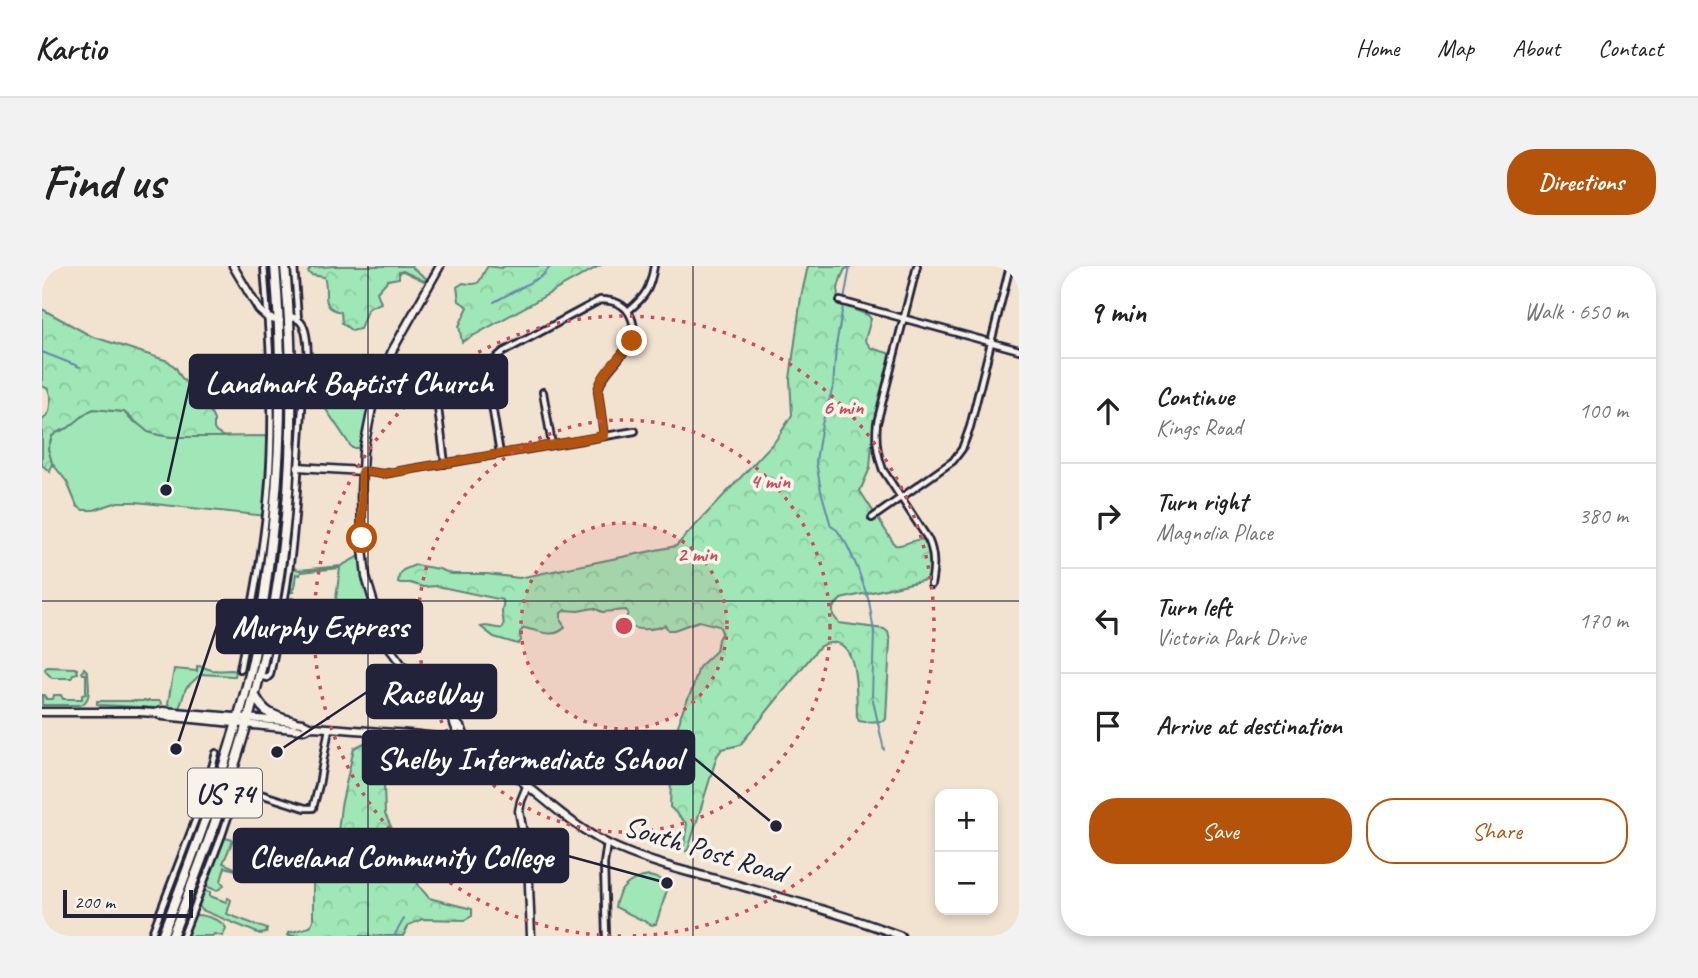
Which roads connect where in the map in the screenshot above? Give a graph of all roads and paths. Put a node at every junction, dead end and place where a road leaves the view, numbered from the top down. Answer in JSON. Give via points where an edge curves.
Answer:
{"nodes":[{"id":1,"x":233,"y":266,"type":"edge"},
{"id":2,"x":264,"y":266,"type":"edge"},
{"id":3,"x":277,"y":266,"type":"edge"},
{"id":4,"x":285,"y":266,"type":"edge"},
{"id":5,"x":295,"y":266,"type":"edge"},
{"id":6,"x":440,"y":266,"type":"edge"},
{"id":7,"x":654,"y":266,"type":"edge"},
{"id":8,"x":917,"y":266,"type":"edge"},
{"id":9,"x":1010,"y":266,"type":"edge"},
{"id":10,"x":840,"y":301,"type":"dead end"},
{"id":11,"x":628,"y":311,"type":"junction"},
{"id":12,"x":294,"y":317,"type":"junction"},
{"id":13,"x":268,"y":318,"type":"junction"},
{"id":14,"x":904,"y":319,"type":"junction"},
{"id":15,"x":279,"y":321,"type":"junction"},
{"id":16,"x":992,"y":341,"type":"junction"},
{"id":17,"x":1019,"y":349,"type":"edge"},
{"id":18,"x":401,"y":373,"type":"dead end"},
{"id":19,"x":291,"y":381,"type":"junction"},
{"id":20,"x":543,"y":392,"type":"dead end"},
{"id":21,"x":635,"y":431,"type":"dead end"},
{"id":22,"x":604,"y":436,"type":"junction"},
{"id":23,"x":552,"y":445,"type":"junction"},
{"id":24,"x":500,"y":454,"type":"junction"},
{"id":25,"x":445,"y":464,"type":"junction"},
{"id":26,"x":298,"y":467,"type":"junction"},
{"id":27,"x":362,"y":471,"type":"junction"},
{"id":28,"x":900,"y":498,"type":"junction"},
{"id":29,"x":872,"y":518,"type":"dead end"},
{"id":30,"x":258,"y":573,"type":"junction"},
{"id":31,"x":268,"y":575,"type":"junction"},
{"id":32,"x":932,"y":585,"type":"dead end"},
{"id":33,"x":280,"y":597,"type":"junction"},
{"id":34,"x":240,"y":669,"type":"dead end"},
{"id":35,"x":255,"y":695,"type":"junction"},
{"id":36,"x":42,"y":712,"type":"edge"},
{"id":37,"x":452,"y":718,"type":"junction"},
{"id":38,"x":237,"y":721,"type":"junction"},
{"id":39,"x":248,"y":722,"type":"junction"},
{"id":40,"x":294,"y":722,"type":"junction"},
{"id":41,"x":311,"y":727,"type":"junction"},
{"id":42,"x":329,"y":728,"type":"junction"},
{"id":43,"x":457,"y":743,"type":"junction"},
{"id":44,"x":468,"y":746,"type":"junction"},
{"id":45,"x":216,"y":753,"type":"dead end"},
{"id":46,"x":527,"y":786,"type":"junction"},
{"id":47,"x":207,"y":801,"type":"junction"},
{"id":48,"x":607,"y":843,"type":"junction"},
{"id":49,"x":200,"y":860,"type":"junction"},
{"id":50,"x":211,"y":865,"type":"junction"},
{"id":51,"x":150,"y":936,"type":"edge"},
{"id":52,"x":162,"y":936,"type":"edge"},
{"id":53,"x":172,"y":936,"type":"edge"},
{"id":54,"x":183,"y":936,"type":"edge"},
{"id":55,"x":531,"y":936,"type":"edge"},
{"id":56,"x":606,"y":936,"type":"edge"},
{"id":57,"x":901,"y":936,"type":"edge"}],
"edges":[{"from":1,"to":13,"type":"main road"},
{"from":2,"to":13,"type":"street"},
{"from":3,"to":12,"type":"highway","via":[[282,309]]},
{"from":3,"to":15,"type":"highway","number":"US 74"},
{"from":4,"to":12,"type":"highway","number":"US 74"},
{"from":5,"to":12,"type":"street"},
{"from":6,"to":27,"type":"main road","via":[[384,370],[364,441]]},
{"from":7,"to":11,"type":"street","via":[[646,295]]},
{"from":8,"to":14,"type":"street"},
{"from":9,"to":16,"type":"street"},
{"from":10,"to":14,"type":"street"},
{"from":11,"to":22,"type":"street","via":[[634,329],[632,341],[599,385]]},
{"from":11,"to":24,"type":"street","via":[[615,302],[594,302],[493,361],[487,374]]},
{"from":12,"to":19,"type":"highway","number":"US 74"},
{"from":12,"to":26,"type":"street","via":[[306,333],[308,353]]},
{"from":13,"to":15,"type":"main road"},
{"from":13,"to":30,"type":"street","via":[[270,467]]},
{"from":14,"to":16,"type":"street"},
{"from":14,"to":28,"type":"street","via":[[876,443],[879,461]]},
{"from":15,"to":19,"type":"highway","via":[[284,327]]},
{"from":15,"to":31,"type":"highway","number":"US 74","via":[[279,459]]},
{"from":16,"to":17,"type":"street"},
{"from":16,"to":28,"type":"street","via":[[962,449],[948,465]]},
{"from":18,"to":25,"type":"street","via":[[436,392]]},
{"from":19,"to":33,"type":"highway","number":"US 74","via":[[291,456]]},
{"from":20,"to":23,"type":"street"},
{"from":21,"to":22,"type":"street"},
{"from":22,"to":23,"type":"street"},
{"from":23,"to":24,"type":"street"},
{"from":24,"to":25,"type":"street"},
{"from":25,"to":27,"type":"street","via":[[383,474]]},
{"from":26,"to":27,"type":"main road"},
{"from":26,"to":33,"type":"street","via":[[290,556]]},
{"from":27,"to":37,"type":"main road","via":[[363,561],[382,630],[394,655]]},
{"from":28,"to":29,"type":"street"},
{"from":28,"to":32,"type":"street","via":[[931,546]]},
{"from":30,"to":31,"type":"street"},
{"from":30,"to":34,"type":"street"},
{"from":31,"to":38,"type":"highway","number":"US 74"},
{"from":33,"to":35,"type":"highway","number":"US 74"},
{"from":35,"to":39,"type":"highway","number":"US 74"},
{"from":35,"to":40,"type":"highway","via":[[268,713]]},
{"from":36,"to":38,"type":"main road","name":"South Post Road","via":[[114,711]]},
{"from":37,"to":43,"type":"main road"},
{"from":37,"to":44,"type":"main road"},
{"from":38,"to":39,"type":"main road","name":"South Post Road"},
{"from":38,"to":47,"type":"highway","number":"US 74"},
{"from":39,"to":40,"type":"main road","name":"South Post Road"},
{"from":39,"to":41,"type":"main road","name":"South Post Road","via":[[303,730]]},
{"from":39,"to":49,"type":"highway","number":"US 74"},
{"from":40,"to":41,"type":"main road","name":"South Post Road"},
{"from":41,"to":42,"type":"main road","name":"South Post Road"},
{"from":42,"to":43,"type":"main road","name":"South Post Road"},
{"from":42,"to":50,"type":"street","via":[[313,808],[238,787]]},
{"from":43,"to":44,"type":"main road","name":"South Post Road"},
{"from":44,"to":46,"type":"main road","name":"South Post Road"},
{"from":45,"to":47,"type":"street"},
{"from":46,"to":48,"type":"main road","name":"South Post Road"},
{"from":46,"to":55,"type":"main road","via":[[519,811],[528,860]]},
{"from":47,"to":51,"type":"street"},
{"from":47,"to":52,"type":"highway","number":"US 74"},
{"from":48,"to":56,"type":"street"},
{"from":48,"to":57,"type":"main road","name":"South Post Road"},
{"from":49,"to":50,"type":"street"},
{"from":49,"to":53,"type":"highway","number":"US 74"},
{"from":50,"to":54,"type":"street"}]}
